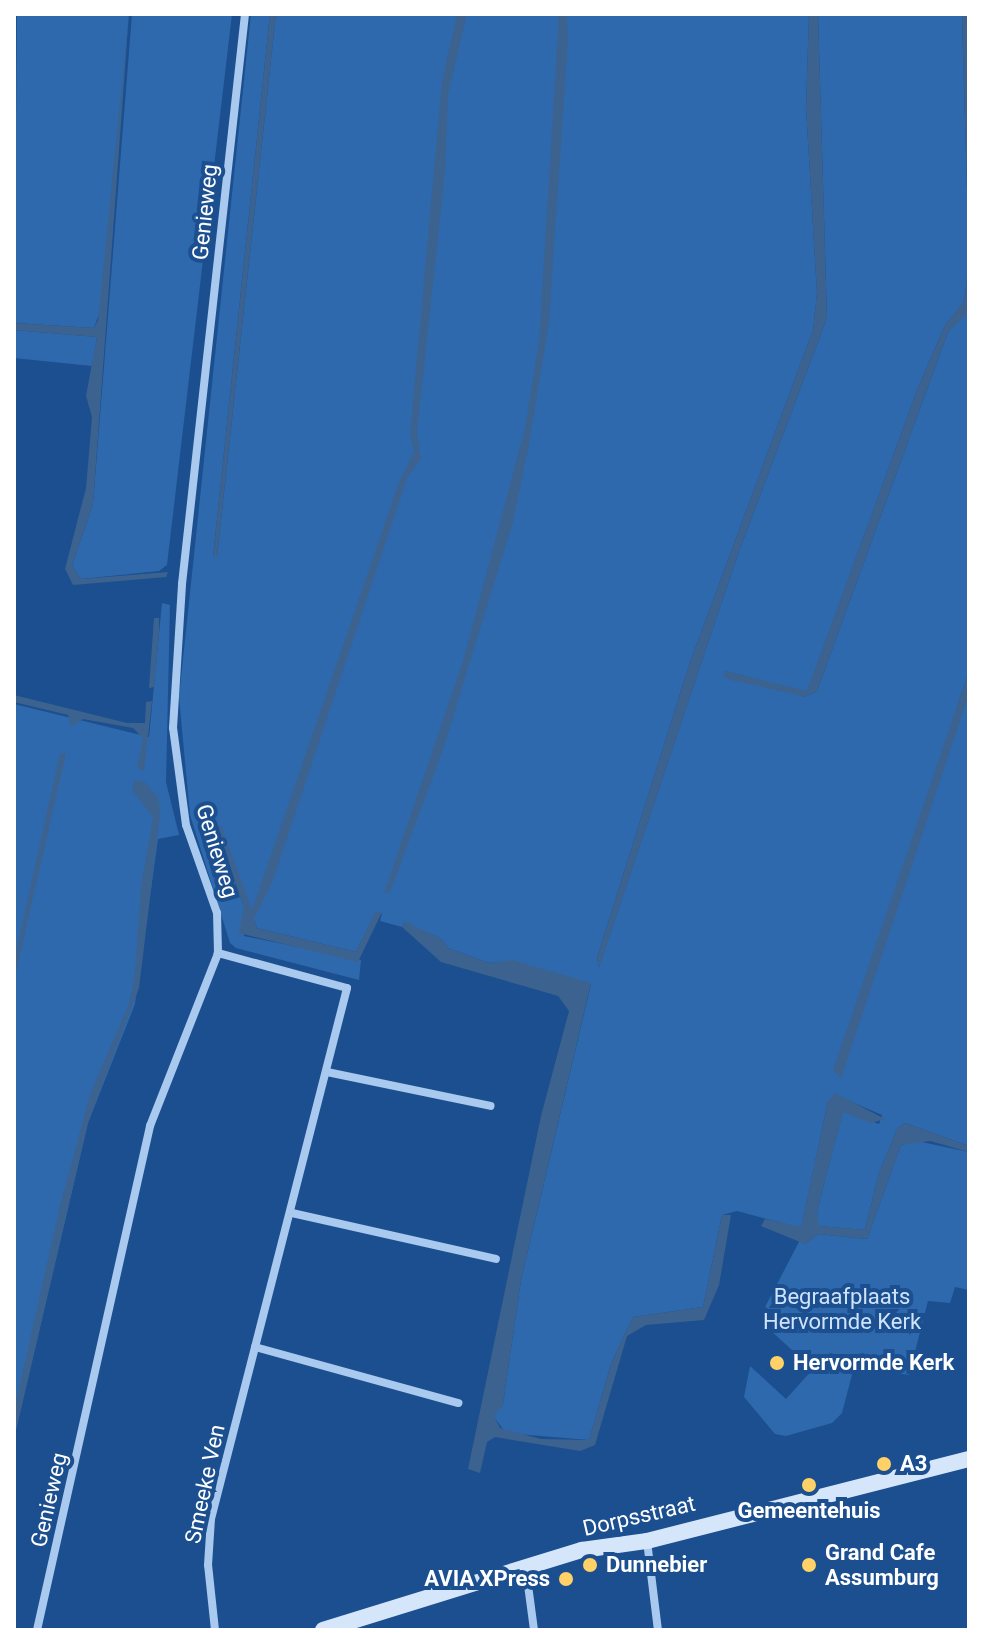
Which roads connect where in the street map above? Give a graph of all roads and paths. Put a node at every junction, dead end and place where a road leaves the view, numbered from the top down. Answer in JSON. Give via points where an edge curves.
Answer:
{"nodes":[{"id":1,"x":245,"y":14,"type":"edge"},
{"id":2,"x":218,"y":953,"type":"junction"},
{"id":3,"x":327,"y":1072,"type":"junction"},
{"id":4,"x":491,"y":1106,"type":"dead end"},
{"id":5,"x":292,"y":1213,"type":"junction"},
{"id":6,"x":496,"y":1259,"type":"dead end"},
{"id":7,"x":255,"y":1347,"type":"junction"},
{"id":8,"x":458,"y":1403,"type":"dead end"},
{"id":9,"x":969,"y":1459,"type":"edge"},
{"id":10,"x":647,"y":1541,"type":"junction"},
{"id":11,"x":526,"y":1570,"type":"junction"},
{"id":12,"x":37,"y":1630,"type":"edge"},
{"id":13,"x":215,"y":1630,"type":"edge"},
{"id":14,"x":323,"y":1630,"type":"edge"},
{"id":15,"x":534,"y":1630,"type":"edge"},
{"id":16,"x":658,"y":1630,"type":"edge"}],
"edges":[{"from":1,"to":2,"type":"street","name":"Genieweg","via":[[182,584],[173,728],[186,825],[217,913]]},
{"from":2,"to":3,"type":"street","name":"Smeeke Ven","via":[[347,988]]},
{"from":2,"to":12,"type":"street","name":"Genieweg","via":[[150,1126]]},
{"from":3,"to":4,"type":"street"},
{"from":3,"to":5,"type":"street","name":"Smeeke Ven"},
{"from":5,"to":6,"type":"street"},
{"from":5,"to":7,"type":"street","name":"Smeeke Ven"},
{"from":7,"to":8,"type":"street"},
{"from":7,"to":13,"type":"street","name":"Smeeke Ven","via":[[209,1531]]},
{"from":9,"to":10,"type":"street","name":"Dorpsstraat"},
{"from":10,"to":11,"type":"street","name":"Dorpsstraat","via":[[582,1550]]},
{"from":10,"to":16,"type":"street"},
{"from":11,"to":14,"type":"street","name":"Dorpsstraat"},
{"from":11,"to":15,"type":"street"}]}
